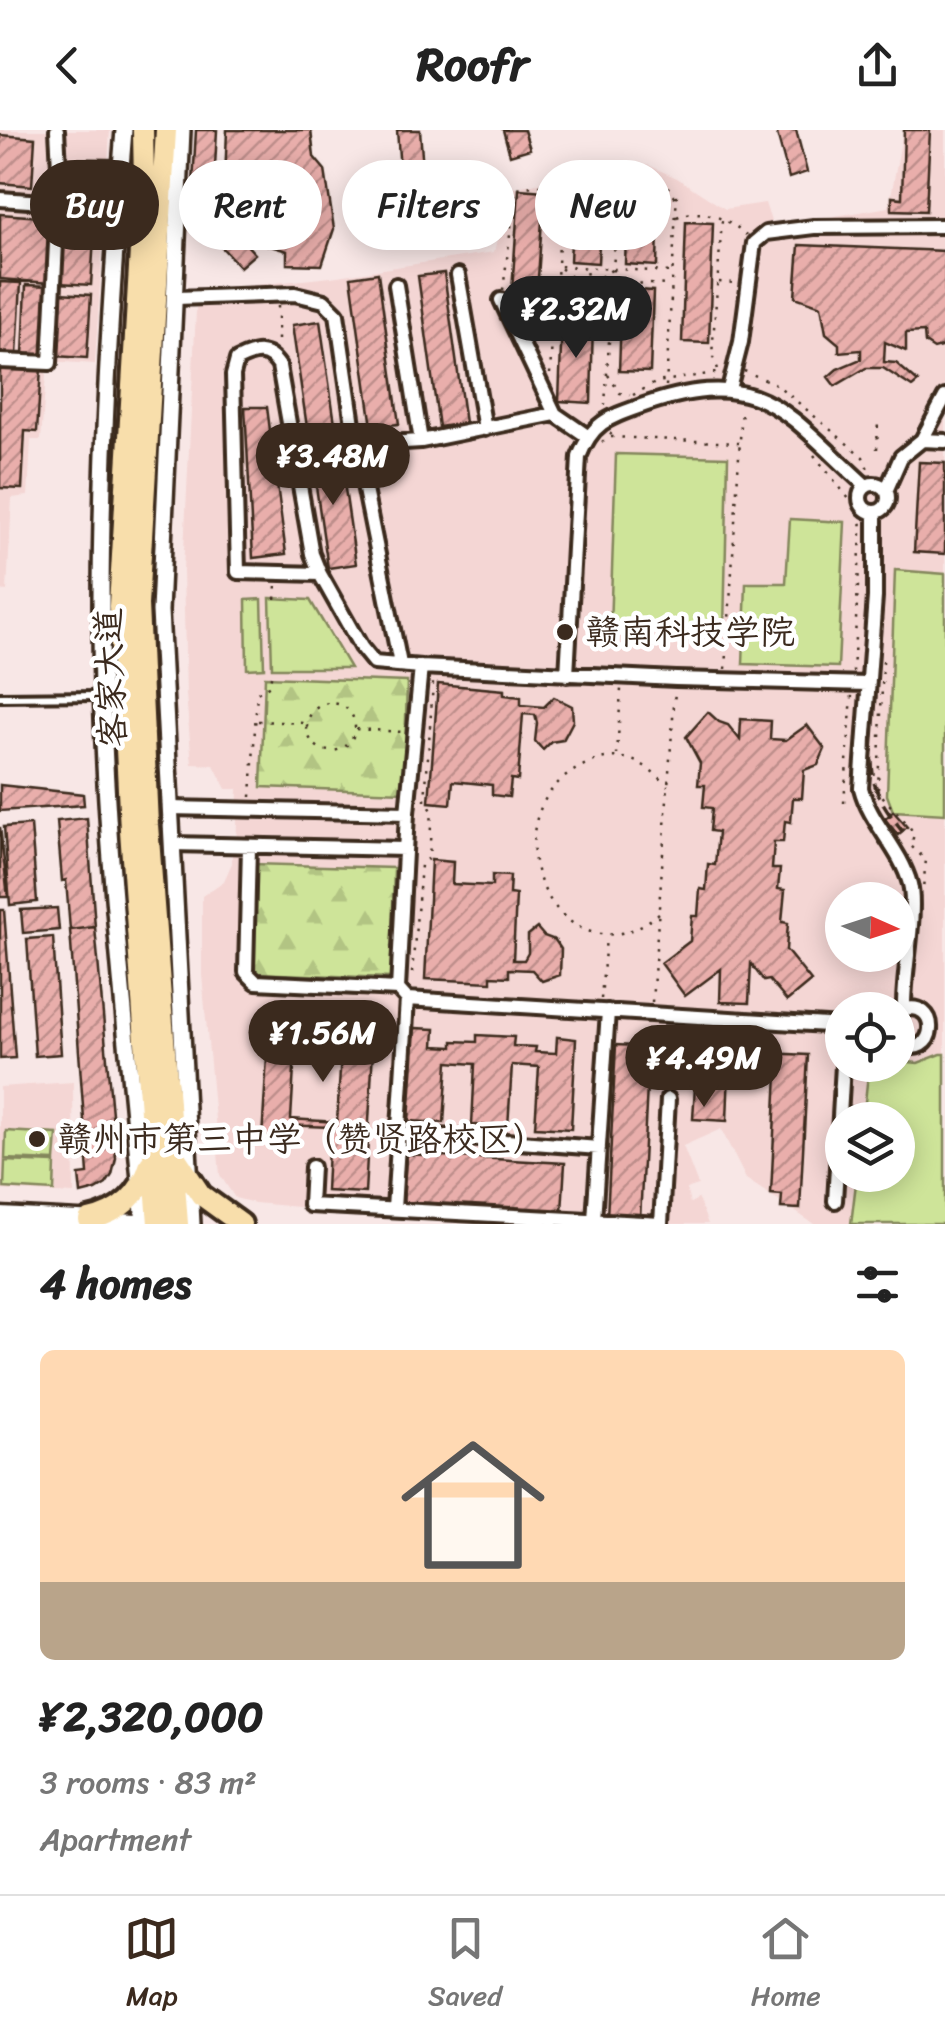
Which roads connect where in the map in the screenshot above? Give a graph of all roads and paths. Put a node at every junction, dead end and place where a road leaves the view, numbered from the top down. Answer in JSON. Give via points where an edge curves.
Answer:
{"nodes":[{"id":1,"x":56,"y":130,"type":"edge"},
{"id":2,"x":124,"y":130,"type":"edge"},
{"id":3,"x":143,"y":130,"type":"edge"},
{"id":4,"x":166,"y":130,"type":"edge"},
{"id":5,"x":182,"y":130,"type":"edge"},
{"id":6,"x":58,"y":160,"type":"edge"},
{"id":7,"x":122,"y":160,"type":"edge"},
{"id":8,"x":535,"y":186,"type":"edge"},
{"id":9,"x":671,"y":191,"type":"edge"},
{"id":10,"x":678,"y":193,"type":"dead end"},
{"id":11,"x":0,"y":199,"type":"edge"},
{"id":12,"x":677,"y":200,"type":"junction"},
{"id":13,"x":30,"y":201,"type":"edge"},
{"id":14,"x":676,"y":217,"type":"junction"},
{"id":15,"x":722,"y":220,"type":"junction"},
{"id":16,"x":945,"y":226,"type":"edge"},
{"id":17,"x":754,"y":243,"type":"junction"},
{"id":18,"x":56,"y":250,"type":"edge"},
{"id":19,"x":117,"y":250,"type":"edge"},
{"id":20,"x":559,"y":250,"type":"edge"},
{"id":21,"x":615,"y":250,"type":"edge"},
{"id":22,"x":558,"y":266,"type":"junction"},
{"id":23,"x":587,"y":268,"type":"junction"},
{"id":24,"x":614,"y":268,"type":"junction"},
{"id":25,"x":642,"y":270,"type":"junction"},
{"id":26,"x":672,"y":272,"type":"junction"},
{"id":27,"x":458,"y":275,"type":"dead end"},
{"id":28,"x":612,"y":282,"type":"junction"},
{"id":29,"x":718,"y":282,"type":"junction"},
{"id":30,"x":641,"y":284,"type":"junction"},
{"id":31,"x":750,"y":284,"type":"junction"},
{"id":32,"x":396,"y":285,"type":"dead end"},
{"id":33,"x":672,"y":285,"type":"junction"},
{"id":34,"x":584,"y":287,"type":"junction"},
{"id":35,"x":277,"y":295,"type":"junction"},
{"id":36,"x":176,"y":298,"type":"junction"},
{"id":37,"x":502,"y":300,"type":"joint"},
{"id":38,"x":554,"y":306,"type":"junction"},
{"id":39,"x":583,"y":308,"type":"junction"},
{"id":40,"x":612,"y":309,"type":"junction"},
{"id":41,"x":280,"y":345,"type":"dead end"},
{"id":42,"x":0,"y":361,"type":"edge"},
{"id":43,"x":607,"y":374,"type":"junction"},
{"id":44,"x":731,"y":391,"type":"junction"},
{"id":45,"x":632,"y":396,"type":"dead end"},
{"id":46,"x":945,"y":397,"type":"edge"},
{"id":47,"x":665,"y":398,"type":"junction"},
{"id":48,"x":552,"y":408,"type":"junction"},
{"id":49,"x":878,"y":420,"type":"dead end"},
{"id":50,"x":604,"y":422,"type":"junction"},
{"id":51,"x":622,"y":424,"type":"dead end"},
{"id":52,"x":485,"y":430,"type":"junction"},
{"id":53,"x":608,"y":436,"type":"junction"},
{"id":54,"x":922,"y":440,"type":"junction"},
{"id":55,"x":421,"y":441,"type":"junction"},
{"id":56,"x":592,"y":441,"type":"junction"},
{"id":57,"x":945,"y":441,"type":"edge"},
{"id":58,"x":740,"y":443,"type":"junction"},
{"id":59,"x":356,"y":445,"type":"junction"},
{"id":60,"x":294,"y":449,"type":"junction"},
{"id":61,"x":876,"y":449,"type":"dead end"},
{"id":62,"x":813,"y":454,"type":"dead end"},
{"id":63,"x":866,"y":486,"type":"junction"},
{"id":64,"x":886,"y":491,"type":"junction"},
{"id":65,"x":867,"y":509,"type":"junction"},
{"id":66,"x":320,"y":574,"type":"junction"},
{"id":67,"x":884,"y":646,"type":"dead end"},
{"id":68,"x":400,"y":664,"type":"junction"},
{"id":69,"x":421,"y":667,"type":"junction"},
{"id":70,"x":272,"y":668,"type":"dead end"},
{"id":71,"x":567,"y":675,"type":"junction"},
{"id":72,"x":622,"y":677,"type":"junction"},
{"id":73,"x":676,"y":679,"type":"junction"},
{"id":74,"x":725,"y":680,"type":"junction"},
{"id":75,"x":852,"y":684,"type":"junction"},
{"id":76,"x":868,"y":684,"type":"junction"},
{"id":77,"x":104,"y":695,"type":"junction"},
{"id":78,"x":0,"y":697,"type":"edge"},
{"id":79,"x":256,"y":720,"type":"junction"},
{"id":80,"x":306,"y":723,"type":"junction"},
{"id":81,"x":354,"y":729,"type":"junction"},
{"id":82,"x":414,"y":734,"type":"junction"},
{"id":83,"x":617,"y":757,"type":"junction"},
{"id":84,"x":668,"y":786,"type":"junction"},
{"id":85,"x":844,"y":802,"type":"dead end"},
{"id":86,"x":170,"y":808,"type":"junction"},
{"id":87,"x":250,"y":808,"type":"junction"},
{"id":88,"x":408,"y":814,"type":"junction"},
{"id":89,"x":172,"y":844,"type":"junction"},
{"id":90,"x":249,"y":846,"type":"junction"},
{"id":91,"x":405,"y":849,"type":"junction"},
{"id":92,"x":922,"y":900,"type":"dead end"},
{"id":93,"x":659,"y":913,"type":"junction"},
{"id":94,"x":606,"y":936,"type":"junction"},
{"id":95,"x":902,"y":992,"type":"edge"},
{"id":96,"x":402,"y":994,"type":"junction"},
{"id":97,"x":915,"y":1010,"type":"edge"},
{"id":98,"x":604,"y":1011,"type":"junction"},
{"id":99,"x":652,"y":1013,"type":"junction"},
{"id":100,"x":825,"y":1025,"type":"edge"},
{"id":101,"x":938,"y":1029,"type":"edge"},
{"id":102,"x":915,"y":1046,"type":"edge"},
{"id":103,"x":842,"y":1082,"type":"edge"},
{"id":104,"x":668,"y":1099,"type":"dead end"},
{"id":105,"x":399,"y":1134,"type":"junction"},
{"id":106,"x":162,"y":1146,"type":"junction"},
{"id":107,"x":599,"y":1148,"type":"junction"},
{"id":108,"x":312,"y":1167,"type":"dead end"},
{"id":109,"x":188,"y":1180,"type":"junction"},
{"id":110,"x":141,"y":1186,"type":"junction"},
{"id":111,"x":836,"y":1201,"type":"dead end"},
{"id":112,"x":394,"y":1209,"type":"junction"},
{"id":113,"x":0,"y":1217,"type":"edge"},
{"id":114,"x":89,"y":1220,"type":"junction"},
{"id":115,"x":594,"y":1220,"type":"junction"},
{"id":116,"x":141,"y":1224,"type":"edge"},
{"id":117,"x":158,"y":1224,"type":"edge"},
{"id":118,"x":178,"y":1224,"type":"edge"},
{"id":119,"x":192,"y":1224,"type":"edge"},
{"id":120,"x":242,"y":1224,"type":"edge"}],
"edges":[{"from":1,"to":6,"type":"street"},
{"from":2,"to":7,"type":"street"},
{"from":3,"to":106,"type":"main road","name":"客家大道","via":[[119,606],[130,830]]},
{"from":4,"to":106,"type":"main road","name":"客家大道","via":[[138,605]]},
{"from":5,"to":36,"type":"street"},
{"from":8,"to":37,"type":"path","via":[[516,188]]},
{"from":9,"to":12,"type":"path"},
{"from":10,"to":12,"type":"path"},
{"from":11,"to":13,"type":"street"},
{"from":12,"to":14,"type":"path"},
{"from":14,"to":15,"type":"path","via":[[690,211]]},
{"from":14,"to":26,"type":"path"},
{"from":15,"to":17,"type":"path"},
{"from":15,"to":29,"type":"path"},
{"from":16,"to":17,"type":"street","via":[[814,227],[766,233]]},
{"from":17,"to":31,"type":"street"},
{"from":18,"to":42,"type":"street","via":[[50,364]]},
{"from":19,"to":77,"type":"street","via":[[100,606]]},
{"from":20,"to":22,"type":"path"},
{"from":21,"to":24,"type":"path"},
{"from":22,"to":23,"type":"path"},
{"from":22,"to":34,"type":"path"},
{"from":22,"to":38,"type":"path"},
{"from":23,"to":24,"type":"path"},
{"from":23,"to":34,"type":"path"},
{"from":24,"to":25,"type":"path"},
{"from":24,"to":28,"type":"path"},
{"from":24,"to":34,"type":"path"},
{"from":25,"to":26,"type":"path"},
{"from":25,"to":30,"type":"path"},
{"from":26,"to":33,"type":"path"},
{"from":27,"to":52,"type":"street"},
{"from":28,"to":30,"type":"path"},
{"from":28,"to":40,"type":"path"},
{"from":29,"to":31,"type":"path"},
{"from":29,"to":44,"type":"path","via":[[712,355]]},
{"from":30,"to":33,"type":"path"},
{"from":31,"to":44,"type":"street"},
{"from":32,"to":55,"type":"street"},
{"from":33,"to":47,"type":"path"},
{"from":34,"to":38,"type":"path"},
{"from":34,"to":39,"type":"path"},
{"from":34,"to":40,"type":"path"},
{"from":35,"to":36,"type":"street"},
{"from":35,"to":41,"type":"path"},
{"from":35,"to":59,"type":"street","via":[[324,301],[337,314]]},
{"from":36,"to":86,"type":"street","via":[[160,611]]},
{"from":37,"to":48,"type":"street"},
{"from":38,"to":39,"type":"path"},
{"from":38,"to":48,"type":"path"},
{"from":39,"to":40,"type":"path"},
{"from":40,"to":43,"type":"path"},
{"from":43,"to":45,"type":"path","via":[[620,394]]},
{"from":43,"to":50,"type":"path"},
{"from":44,"to":47,"type":"street"},
{"from":44,"to":58,"type":"path"},
{"from":44,"to":63,"type":"street","via":[[758,396],[796,418]]},
{"from":46,"to":54,"type":"street"},
{"from":47,"to":50,"type":"street"},
{"from":48,"to":52,"type":"street"},
{"from":48,"to":56,"type":"street"},
{"from":49,"to":61,"type":"path"},
{"from":50,"to":56,"type":"street"},
{"from":51,"to":53,"type":"path"},
{"from":52,"to":55,"type":"street"},
{"from":53,"to":56,"type":"path"},
{"from":53,"to":56,"type":"path"},
{"from":53,"to":58,"type":"path"},
{"from":54,"to":57,"type":"street"},
{"from":54,"to":64,"type":"street","via":[[901,457]]},
{"from":55,"to":59,"type":"street"},
{"from":56,"to":71,"type":"street","via":[[579,457]]},
{"from":58,"to":74,"type":"path"},
{"from":59,"to":60,"type":"path"},
{"from":59,"to":68,"type":"street"},
{"from":60,"to":66,"type":"street"},
{"from":60,"to":66,"type":"street","via":[[279,366],[262,352],[237,360],[238,572]]},
{"from":62,"to":65,"type":"path","via":[[850,499]]},
{"from":63,"to":64,"type":"street"},
{"from":63,"to":65,"type":"street","via":[[860,494]]},
{"from":64,"to":65,"type":"street","via":[[887,502]]},
{"from":65,"to":75,"type":"path","via":[[860,518]]},
{"from":65,"to":76,"type":"street","via":[[875,597]]},
{"from":66,"to":68,"type":"street","via":[[374,663]]},
{"from":67,"to":92,"type":"path","via":[[878,789],[905,819],[914,834],[911,846],[926,860]]},
{"from":68,"to":69,"type":"street"},
{"from":69,"to":71,"type":"street"},
{"from":69,"to":82,"type":"street"},
{"from":69,"to":96,"type":"path","via":[[433,677],[425,801],[432,810],[414,970]]},
{"from":70,"to":79,"type":"path","via":[[270,684],[257,693]]},
{"from":71,"to":72,"type":"street"},
{"from":72,"to":73,"type":"street"},
{"from":72,"to":83,"type":"path"},
{"from":73,"to":74,"type":"street"},
{"from":73,"to":84,"type":"path"},
{"from":74,"to":75,"type":"street"},
{"from":75,"to":76,"type":"street"},
{"from":75,"to":85,"type":"path"},
{"from":76,"to":95,"type":"street","via":[[861,788],[911,888]]},
{"from":77,"to":78,"type":"lane"},
{"from":77,"to":110,"type":"street"},
{"from":79,"to":80,"type":"path"},
{"from":79,"to":87,"type":"path"},
{"from":80,"to":81,"type":"path","via":[[318,706],[333,702],[348,710]]},
{"from":80,"to":81,"type":"path","via":[[312,743],[330,752],[346,746]]},
{"from":81,"to":82,"type":"path"},
{"from":82,"to":88,"type":"street"},
{"from":83,"to":84,"type":"path","via":[[650,768]]},
{"from":83,"to":94,"type":"path","via":[[588,764],[549,794],[535,817],[532,857],[559,911]]},
{"from":84,"to":93,"type":"path"},
{"from":86,"to":87,"type":"street"},
{"from":86,"to":89,"type":"street"},
{"from":87,"to":88,"type":"street"},
{"from":88,"to":91,"type":"street"},
{"from":89,"to":90,"type":"street"},
{"from":89,"to":109,"type":"street"},
{"from":90,"to":91,"type":"street"},
{"from":90,"to":96,"type":"street","via":[[244,943],[246,972],[256,982]]},
{"from":91,"to":96,"type":"street"},
{"from":93,"to":94,"type":"path","via":[[641,928]]},
{"from":93,"to":99,"type":"path"},
{"from":94,"to":98,"type":"path"},
{"from":96,"to":98,"type":"street"},
{"from":96,"to":105,"type":"street"},
{"from":97,"to":101,"type":"street"},
{"from":98,"to":99,"type":"street"},
{"from":98,"to":107,"type":"street"},
{"from":99,"to":100,"type":"street"},
{"from":101,"to":102,"type":"street"},
{"from":103,"to":111,"type":"street"},
{"from":104,"to":115,"type":"street","via":[[661,1224]]},
{"from":105,"to":107,"type":"street"},
{"from":105,"to":112,"type":"street"},
{"from":106,"to":109,"type":"main road"},
{"from":106,"to":110,"type":"main road"},
{"from":106,"to":117,"type":"main road","name":"客家大道"},
{"from":106,"to":118,"type":"main road","name":"客家大道"},
{"from":107,"to":115,"type":"street"},
{"from":108,"to":112,"type":"street","via":[[310,1204]]},
{"from":109,"to":119,"type":"street"},
{"from":109,"to":120,"type":"main road"},
{"from":110,"to":114,"type":"main road","via":[[118,1209]]},
{"from":110,"to":116,"type":"street"},
{"from":112,"to":115,"type":"street"},
{"from":113,"to":114,"type":"main road"},
{"from":114,"to":116,"type":"main road"}]}
